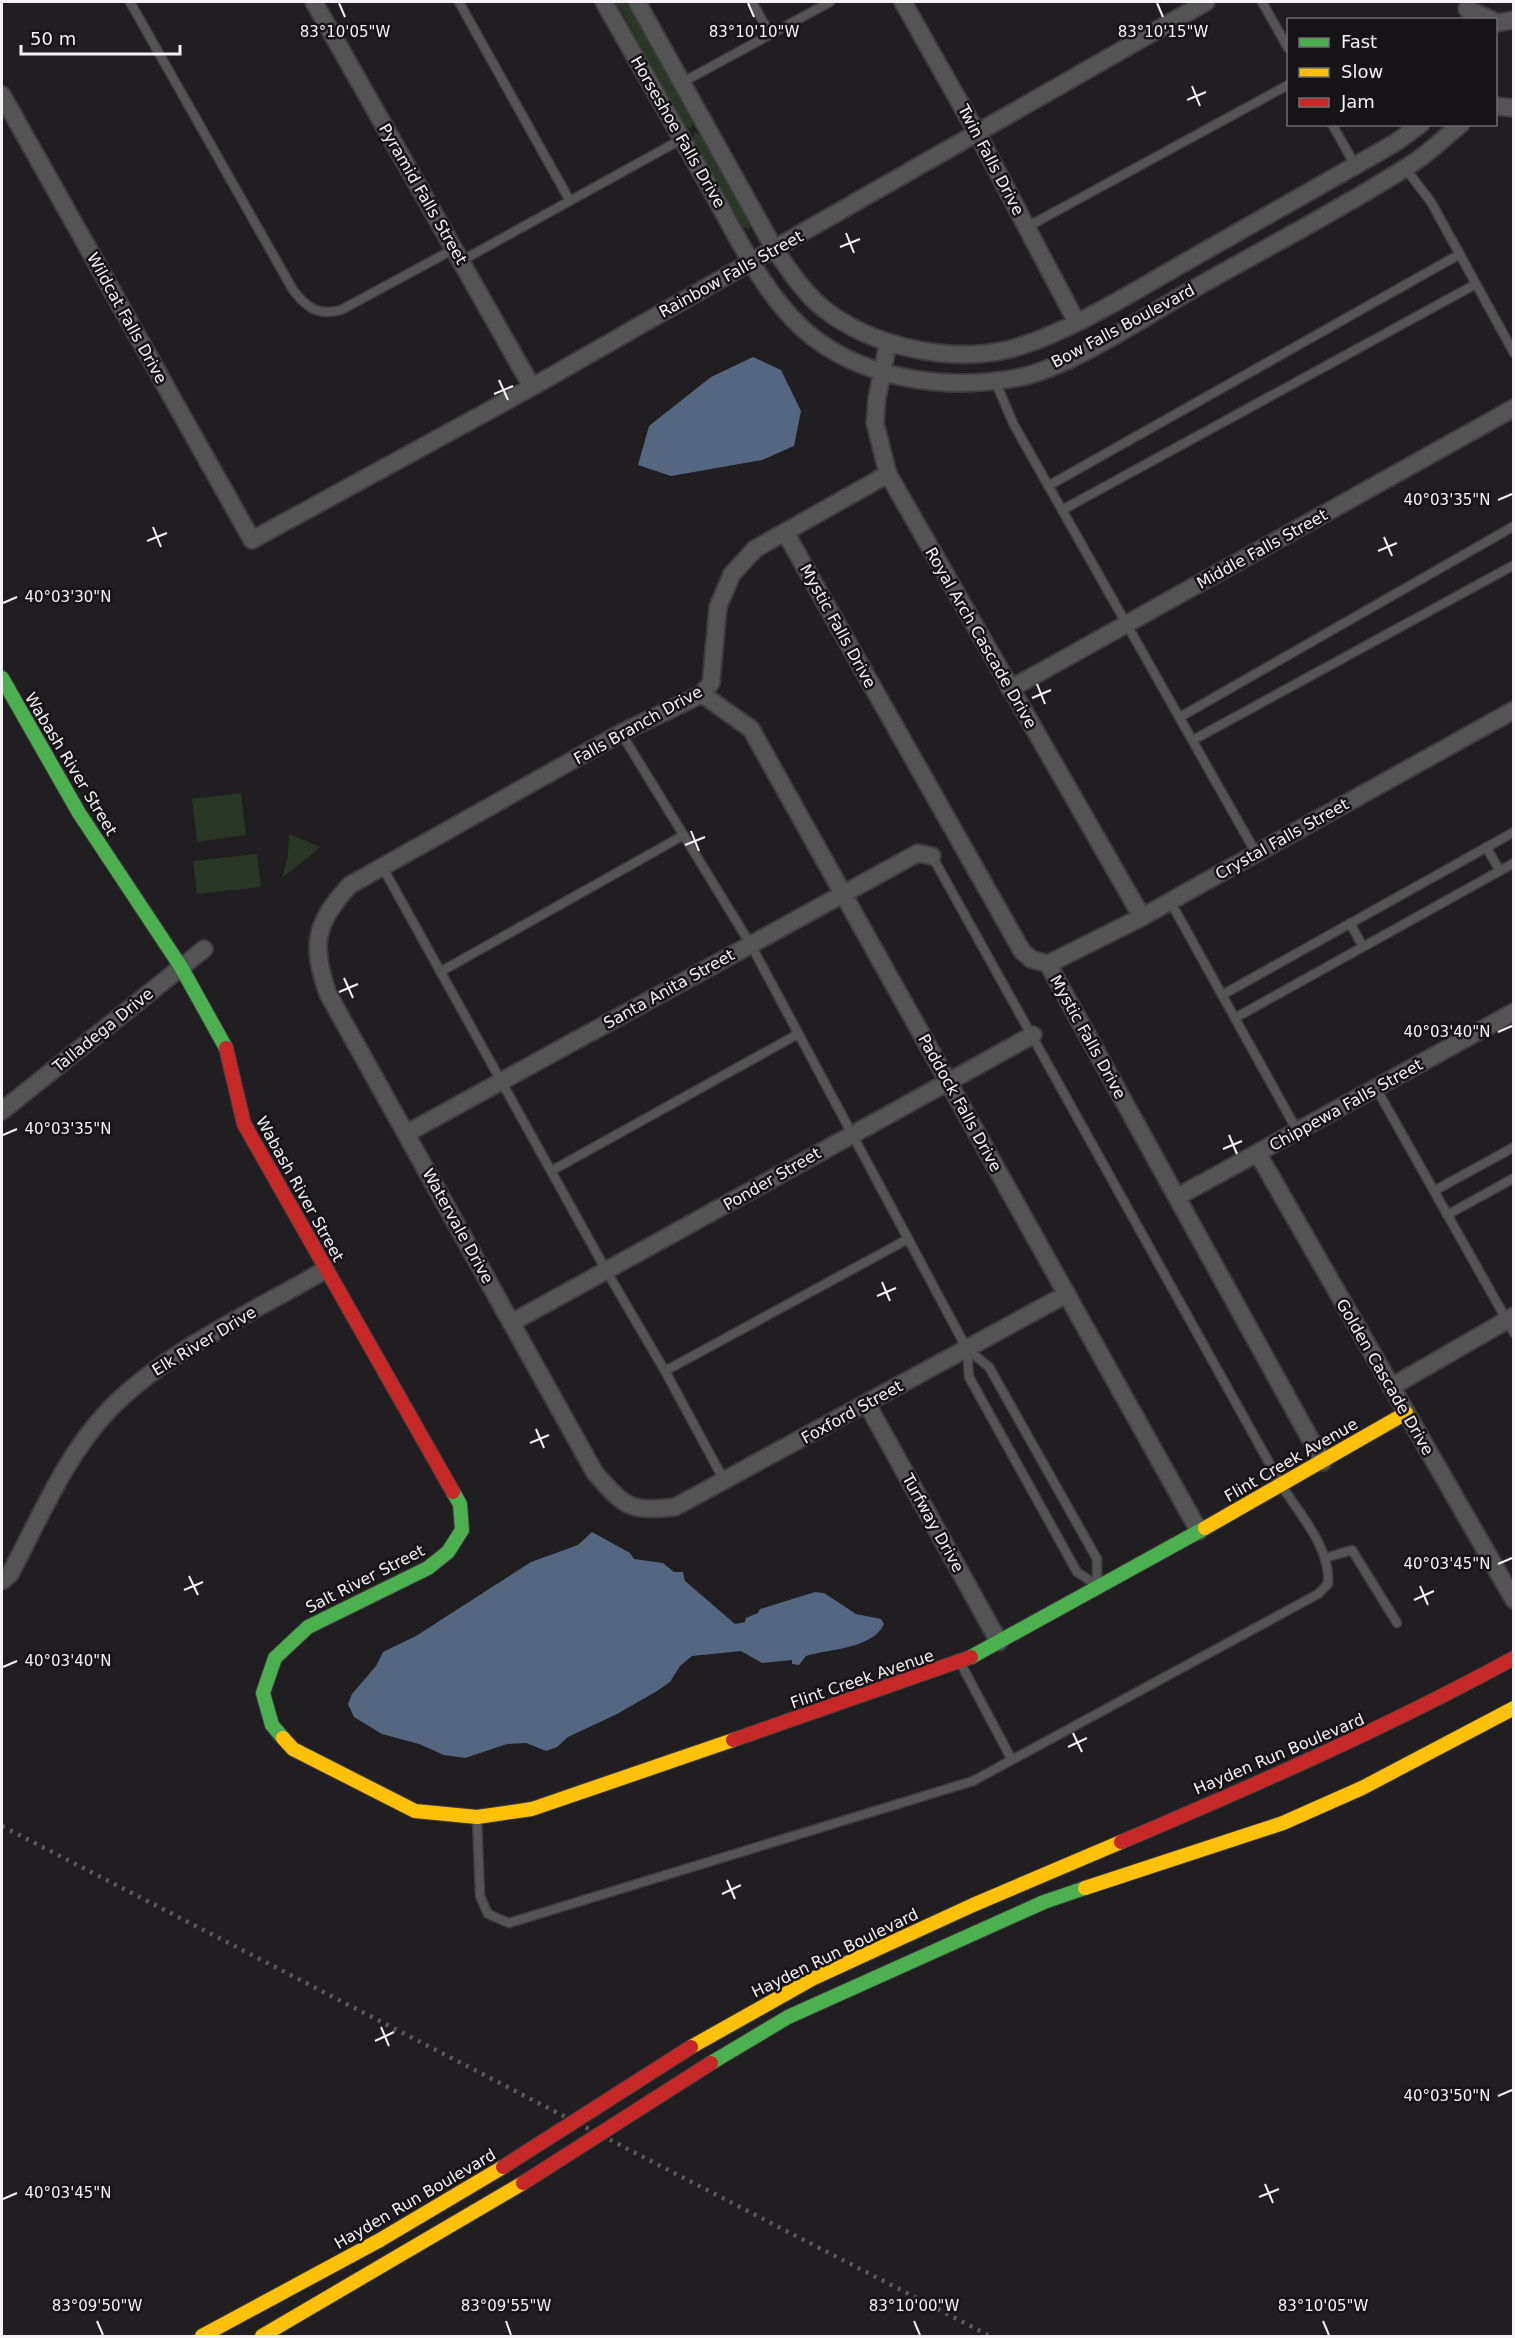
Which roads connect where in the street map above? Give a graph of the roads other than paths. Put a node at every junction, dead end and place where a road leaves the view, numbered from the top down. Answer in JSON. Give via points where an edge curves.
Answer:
{"nodes":[{"id":1,"x":130,"y":2,"type":"edge"},
{"id":2,"x":314,"y":2,"type":"edge"},
{"id":3,"x":459,"y":2,"type":"edge"},
{"id":4,"x":604,"y":2,"type":"edge"},
{"id":5,"x":637,"y":2,"type":"edge"},
{"id":6,"x":752,"y":2,"type":"edge"},
{"id":7,"x":830,"y":2,"type":"edge"},
{"id":8,"x":903,"y":2,"type":"edge"},
{"id":9,"x":1206,"y":2,"type":"edge"},
{"id":10,"x":1262,"y":2,"type":"edge"},
{"id":11,"x":1466,"y":10,"type":"edge"},
{"id":12,"x":1490,"y":18,"type":"edge"},
{"id":13,"x":770,"y":34,"type":"junction"},
{"id":14,"x":1287,"y":46,"type":"edge"},
{"id":15,"x":683,"y":82,"type":"junction"},
{"id":16,"x":1287,"y":86,"type":"edge"},
{"id":17,"x":2,"y":95,"type":"edge"},
{"id":18,"x":1333,"y":126,"type":"edge"},
{"id":19,"x":1418,"y":126,"type":"edge"},
{"id":20,"x":1458,"y":126,"type":"edge"},
{"id":21,"x":977,"y":134,"type":"junction"},
{"id":22,"x":682,"y":139,"type":"junction"},
{"id":23,"x":1355,"y":165,"type":"junction"},
{"id":24,"x":1405,"y":168,"type":"junction"},
{"id":25,"x":570,"y":201,"type":"junction"},
{"id":26,"x":1027,"y":227,"type":"junction"},
{"id":27,"x":775,"y":250,"type":"junction"},
{"id":28,"x":1460,"y":254,"type":"junction"},
{"id":29,"x":458,"y":255,"type":"junction"},
{"id":30,"x":751,"y":262,"type":"junction"},
{"id":31,"x":1476,"y":284,"type":"junction"},
{"id":32,"x":1076,"y":321,"type":"junction"},
{"id":33,"x":888,"y":344,"type":"junction"},
{"id":34,"x":1514,"y":353,"type":"edge"},
{"id":35,"x":882,"y":373,"type":"junction"},
{"id":36,"x":995,"y":381,"type":"junction"},
{"id":37,"x":532,"y":387,"type":"junction"},
{"id":38,"x":1514,"y":408,"type":"edge"},
{"id":39,"x":888,"y":474,"type":"junction"},
{"id":40,"x":1048,"y":486,"type":"junction"},
{"id":41,"x":1062,"y":510,"type":"junction"},
{"id":42,"x":1514,"y":526,"type":"edge"},
{"id":43,"x":785,"y":532,"type":"junction"},
{"id":44,"x":252,"y":540,"type":"joint"},
{"id":45,"x":1514,"y":565,"type":"edge"},
{"id":46,"x":1127,"y":624,"type":"junction"},
{"id":47,"x":2,"y":678,"type":"edge"},
{"id":48,"x":1010,"y":689,"type":"junction"},
{"id":49,"x":702,"y":694,"type":"junction"},
{"id":50,"x":1514,"y":710,"type":"edge"},
{"id":51,"x":1180,"y":717,"type":"junction"},
{"id":52,"x":621,"y":733,"type":"junction"},
{"id":53,"x":1192,"y":740,"type":"junction"},
{"id":54,"x":1514,"y":832,"type":"edge"},
{"id":55,"x":684,"y":835,"type":"junction"},
{"id":56,"x":1486,"y":847,"type":"junction"},
{"id":57,"x":1256,"y":853,"type":"junction"},
{"id":58,"x":932,"y":856,"type":"joint"},
{"id":59,"x":1514,"y":864,"type":"edge"},
{"id":60,"x":383,"y":868,"type":"junction"},
{"id":61,"x":1500,"y":871,"type":"junction"},
{"id":62,"x":845,"y":893,"type":"junction"},
{"id":63,"x":1170,"y":901,"type":"junction"},
{"id":64,"x":1142,"y":917,"type":"junction"},
{"id":65,"x":1350,"y":923,"type":"junction"},
{"id":66,"x":320,"y":928,"type":"joint"},
{"id":67,"x":751,"y":945,"type":"junction"},
{"id":68,"x":1363,"y":947,"type":"junction"},
{"id":69,"x":204,"y":949,"type":"dead end"},
{"id":70,"x":1048,"y":964,"type":"junction"},
{"id":71,"x":181,"y":967,"type":"junction"},
{"id":72,"x":440,"y":972,"type":"junction"},
{"id":73,"x":1222,"y":995,"type":"junction"},
{"id":74,"x":1514,"y":1012,"type":"edge"},
{"id":75,"x":1235,"y":1018,"type":"junction"},
{"id":76,"x":798,"y":1034,"type":"junction"},
{"id":77,"x":1033,"y":1035,"type":"junction"},
{"id":78,"x":501,"y":1081,"type":"junction"},
{"id":79,"x":948,"y":1082,"type":"junction"},
{"id":80,"x":1376,"y":1088,"type":"junction"},
{"id":81,"x":2,"y":1111,"type":"edge"},
{"id":82,"x":1298,"y":1132,"type":"junction"},
{"id":83,"x":407,"y":1133,"type":"junction"},
{"id":84,"x":852,"y":1134,"type":"junction"},
{"id":85,"x":1514,"y":1147,"type":"edge"},
{"id":86,"x":1258,"y":1154,"type":"junction"},
{"id":87,"x":551,"y":1171,"type":"junction"},
{"id":88,"x":1514,"y":1178,"type":"edge"},
{"id":89,"x":1434,"y":1191,"type":"junction"},
{"id":90,"x":1177,"y":1197,"type":"junction"},
{"id":91,"x":1447,"y":1215,"type":"junction"},
{"id":92,"x":908,"y":1239,"type":"junction"},
{"id":93,"x":325,"y":1270,"type":"junction"},
{"id":94,"x":607,"y":1272,"type":"junction"},
{"id":95,"x":1067,"y":1294,"type":"junction"},
{"id":96,"x":512,"y":1323,"type":"junction"},
{"id":97,"x":1511,"y":1323,"type":"edge"},
{"id":98,"x":967,"y":1349,"type":"junction"},
{"id":99,"x":666,"y":1371,"type":"junction"},
{"id":100,"x":1390,"y":1387,"type":"junction"},
{"id":101,"x":867,"y":1404,"type":"junction"},
{"id":102,"x":1406,"y":1413,"type":"junction"},
{"id":103,"x":1323,"y":1462,"type":"junction"},
{"id":104,"x":725,"y":1482,"type":"junction"},
{"id":105,"x":1282,"y":1486,"type":"junction"},
{"id":106,"x":633,"y":1507,"type":"joint"},
{"id":107,"x":462,"y":1530,"type":"joint"},
{"id":108,"x":1198,"y":1531,"type":"junction"},
{"id":109,"x":1325,"y":1558,"type":"junction"},
{"id":110,"x":2,"y":1581,"type":"edge"},
{"id":111,"x":1097,"y":1586,"type":"junction"},
{"id":112,"x":1514,"y":1600,"type":"edge"},
{"id":113,"x":1397,"y":1623,"type":"dead end"},
{"id":114,"x":999,"y":1642,"type":"junction"},
{"id":115,"x":1514,"y":1658,"type":"edge"},
{"id":116,"x":960,"y":1663,"type":"junction"},
{"id":117,"x":1514,"y":1708,"type":"edge"},
{"id":118,"x":293,"y":1749,"type":"joint"},
{"id":119,"x":1012,"y":1760,"type":"junction"},
{"id":120,"x":477,"y":1818,"type":"junction"},
{"id":121,"x":202,"y":2337,"type":"edge"},
{"id":122,"x":262,"y":2337,"type":"edge"}],
"edges":[{"from":1,"to":29,"type":"lane","via":[[293,290],[310,309],[320,313],[341,310]]},
{"from":2,"to":29,"type":"street","name":"Pyramid Falls Street"},
{"from":3,"to":25,"type":"lane"},
{"from":4,"to":22,"type":"street","name":"Horseshoe Falls Drive"},
{"from":5,"to":15,"type":"street","name":"Horseshoe Falls Drive"},
{"from":6,"to":13,"type":"lane"},
{"from":7,"to":13,"type":"lane"},
{"from":8,"to":21,"type":"street","name":"Twin Falls Drive"},
{"from":9,"to":21,"type":"street","name":"Rainbow Falls Street"},
{"from":10,"to":14,"type":"lane"},
{"from":11,"to":12,"type":"street"},
{"from":13,"to":15,"type":"lane"},
{"from":15,"to":27,"type":"street","name":"Horseshoe Falls Drive"},
{"from":16,"to":26,"type":"lane"},
{"from":17,"to":44,"type":"street","name":"Wildcat Falls Drive"},
{"from":18,"to":23,"type":"lane"},
{"from":19,"to":23,"type":"street","name":"Bow Falls Boulevard"},
{"from":20,"to":24,"type":"street","name":"Bow Falls Boulevard"},
{"from":21,"to":26,"type":"street","name":"Twin Falls Drive"},
{"from":21,"to":27,"type":"street","name":"Rainbow Falls Street"},
{"from":22,"to":25,"type":"lane"},
{"from":22,"to":30,"type":"street","name":"Horseshoe Falls Drive"},
{"from":23,"to":32,"type":"street","name":"Bow Falls Boulevard"},
{"from":24,"to":28,"type":"lane","via":[[1431,202]]},
{"from":24,"to":36,"type":"street","name":"Bow Falls Boulevard","via":[[1091,347],[1019,378]]},
{"from":25,"to":29,"type":"lane"},
{"from":26,"to":32,"type":"street","name":"Twin Falls Drive"},
{"from":27,"to":30,"type":"street","name":"Rainbow Falls Street"},
{"from":27,"to":33,"type":"street","name":"Bow Falls Boulevard","via":[[825,310]]},
{"from":28,"to":31,"type":"lane"},
{"from":28,"to":40,"type":"lane"},
{"from":29,"to":37,"type":"street","name":"Pyramid Falls Street"},
{"from":30,"to":35,"type":"street","name":"Bow Falls Boulevard","via":[[787,311],[820,343]]},
{"from":30,"to":37,"type":"street","name":"Rainbow Falls Street"},
{"from":31,"to":34,"type":"lane"},
{"from":31,"to":41,"type":"lane"},
{"from":32,"to":33,"type":"street","name":"Bow Falls Boulevard","via":[[1005,350],[970,353]]},
{"from":33,"to":35,"type":"street","name":"Royal Arch Cascade Drive"},
{"from":35,"to":36,"type":"street","name":"Bow Falls Boulevard","via":[[928,381]]},
{"from":35,"to":39,"type":"street","name":"Royal Arch Cascade Drive","via":[[875,423]]},
{"from":36,"to":40,"type":"lane"},
{"from":37,"to":44,"type":"street","name":"Rainbow Falls Street"},
{"from":38,"to":46,"type":"street","name":"Middle Falls Street"},
{"from":39,"to":43,"type":"street","name":"Falls Branch Drive"},
{"from":39,"to":48,"type":"street","name":"Royal Arch Cascade Drive"},
{"from":40,"to":41,"type":"lane"},
{"from":41,"to":46,"type":"lane"},
{"from":42,"to":51,"type":"lane"},
{"from":43,"to":49,"type":"street","name":"Falls Branch Drive","via":[[755,549],[732,574],[718,607],[711,683]]},
{"from":43,"to":70,"type":"street","name":"Mystic Falls Drive","via":[[1022,951],[1031,959]]},
{"from":45,"to":53,"type":"lane"},
{"from":46,"to":48,"type":"street","name":"Middle Falls Street"},
{"from":46,"to":51,"type":"lane"},
{"from":47,"to":71,"type":"main road","name":"Wabash River Street","via":[[79,813]]},
{"from":48,"to":64,"type":"street","name":"Royal Arch Cascade Drive"},
{"from":49,"to":52,"type":"street","name":"Falls Branch Drive"},
{"from":49,"to":62,"type":"street","name":"Paddock Falls Drive","via":[[751,729]]},
{"from":50,"to":57,"type":"street","name":"Crystal Falls Street"},
{"from":51,"to":53,"type":"lane"},
{"from":52,"to":55,"type":"lane"},
{"from":52,"to":60,"type":"street","name":"Falls Branch Drive"},
{"from":53,"to":57,"type":"lane"},
{"from":54,"to":56,"type":"lane"},
{"from":55,"to":67,"type":"lane"},
{"from":55,"to":72,"type":"lane"},
{"from":56,"to":61,"type":"lane"},
{"from":56,"to":65,"type":"lane"},
{"from":57,"to":63,"type":"street","name":"Crystal Falls Street"},
{"from":58,"to":62,"type":"street","name":"Santa Anita Street","via":[[918,853]]},
{"from":58,"to":77,"type":"lane"},
{"from":59,"to":61,"type":"lane"},
{"from":60,"to":66,"type":"street","name":"Falls Branch Drive","via":[[350,885],[334,902]]},
{"from":60,"to":72,"type":"lane"},
{"from":61,"to":68,"type":"lane"},
{"from":62,"to":67,"type":"street","name":"Santa Anita Street"},
{"from":62,"to":79,"type":"street","name":"Paddock Falls Drive"},
{"from":63,"to":64,"type":"street","name":"Crystal Falls Street"},
{"from":63,"to":73,"type":"lane"},
{"from":64,"to":70,"type":"street","name":"Crystal Falls Street"},
{"from":65,"to":68,"type":"lane"},
{"from":65,"to":73,"type":"lane"},
{"from":66,"to":83,"type":"street","name":"Watervale Drive","via":[[316,940],[318,964],[327,994]]},
{"from":67,"to":76,"type":"lane"},
{"from":67,"to":78,"type":"street","name":"Santa Anita Street"},
{"from":68,"to":75,"type":"lane"},
{"from":69,"to":71,"type":"street","name":"Talladega Drive"},
{"from":70,"to":90,"type":"street","name":"Mystic Falls Drive"},
{"from":71,"to":81,"type":"street","name":"Talladega Drive"},
{"from":71,"to":93,"type":"main road","name":"Wabash River Street","via":[[226,1048],[244,1124]]},
{"from":72,"to":78,"type":"lane"},
{"from":73,"to":75,"type":"lane"},
{"from":74,"to":80,"type":"street","name":"Chippewa Falls Street"},
{"from":75,"to":82,"type":"lane"},
{"from":76,"to":84,"type":"lane"},
{"from":76,"to":87,"type":"lane"},
{"from":77,"to":79,"type":"street","name":"Ponder Street"},
{"from":77,"to":105,"type":"lane"},
{"from":78,"to":83,"type":"street","name":"Santa Anita Street"},
{"from":78,"to":87,"type":"lane"},
{"from":79,"to":84,"type":"street","name":"Ponder Street"},
{"from":79,"to":95,"type":"street","name":"Paddock Falls Drive"},
{"from":80,"to":82,"type":"street","name":"Chippewa Falls Street"},
{"from":80,"to":89,"type":"lane"},
{"from":82,"to":86,"type":"street","name":"Chippewa Falls Street"},
{"from":83,"to":96,"type":"street","name":"Watervale Drive"},
{"from":84,"to":92,"type":"lane"},
{"from":84,"to":94,"type":"street","name":"Ponder Street"},
{"from":85,"to":89,"type":"lane"},
{"from":86,"to":90,"type":"street","name":"Chippewa Falls Street"},
{"from":86,"to":100,"type":"street","name":"Golden Cascade Drive"},
{"from":87,"to":94,"type":"lane"},
{"from":88,"to":91,"type":"lane"},
{"from":89,"to":91,"type":"lane"},
{"from":90,"to":103,"type":"street","name":"Mystic Falls Drive"},
{"from":91,"to":97,"type":"lane"},
{"from":92,"to":98,"type":"lane"},
{"from":92,"to":99,"type":"lane"},
{"from":93,"to":107,"type":"main road","name":"Wabash River Street","via":[[460,1504]]},
{"from":93,"to":110,"type":"street","name":"Elk River Drive","via":[[151,1371],[107,1412],[73,1458],[10,1574]]},
{"from":94,"to":96,"type":"street","name":"Ponder Street"},
{"from":94,"to":99,"type":"lane"},
{"from":95,"to":98,"type":"street","name":"Foxford Street"},
{"from":95,"to":108,"type":"street","name":"Paddock Falls Drive"},
{"from":96,"to":106,"type":"street","name":"Watervale Drive","via":[[596,1473],[618,1498]]},
{"from":97,"to":100,"type":"street"},
{"from":98,"to":101,"type":"street","name":"Foxford Street"},
{"from":98,"to":111,"type":"lane","via":[[969,1377],[1077,1572]]},
{"from":98,"to":111,"type":"lane","via":[[989,1367],[1097,1559]]},
{"from":99,"to":104,"type":"lane"},
{"from":100,"to":102,"type":"street","name":"Golden Cascade Drive"},
{"from":101,"to":104,"type":"street","name":"Foxford Street"},
{"from":101,"to":114,"type":"street","name":"Turfway Drive"},
{"from":102,"to":103,"type":"main road","name":"Flint Creek Avenue"},
{"from":102,"to":112,"type":"street","name":"Golden Cascade Drive"},
{"from":103,"to":105,"type":"main road","name":"Flint Creek Avenue"},
{"from":104,"to":106,"type":"street","name":"Foxford Street","via":[[675,1507]]},
{"from":105,"to":108,"type":"main road","name":"Flint Creek Avenue"},
{"from":105,"to":109,"type":"lane"},
{"from":107,"to":118,"type":"main road","name":"Salt River Street","via":[[448,1552],[428,1568],[308,1627],[275,1658],[263,1693],[272,1725]]},
{"from":108,"to":111,"type":"main road","name":"Flint Creek Avenue"},
{"from":109,"to":113,"type":"lane","via":[[1352,1550]]},
{"from":109,"to":119,"type":"lane","via":[[1328,1584],[1318,1594]]},
{"from":111,"to":114,"type":"main road","name":"Flint Creek Avenue"},
{"from":114,"to":116,"type":"main road","name":"Flint Creek Avenue"},
{"from":115,"to":121,"type":"main road","name":"Hayden Run Boulevard","bridge":true,"via":[[1406,1716],[1295,1768],[812,1979],[691,2047],[380,2240]]},
{"from":116,"to":119,"type":"lane"},
{"from":116,"to":120,"type":"main road","name":"Flint Creek Avenue","via":[[532,1809]]},
{"from":117,"to":122,"type":"main road","bridge":true,"via":[[1362,1788],[1283,1823],[1044,1902],[788,2017],[523,2182]]},
{"from":118,"to":120,"type":"main road","name":"Flint Creek Avenue","via":[[415,1811]]},
{"from":119,"to":120,"type":"lane","via":[[974,1780],[510,1923],[488,1914],[480,1896]]}]}
